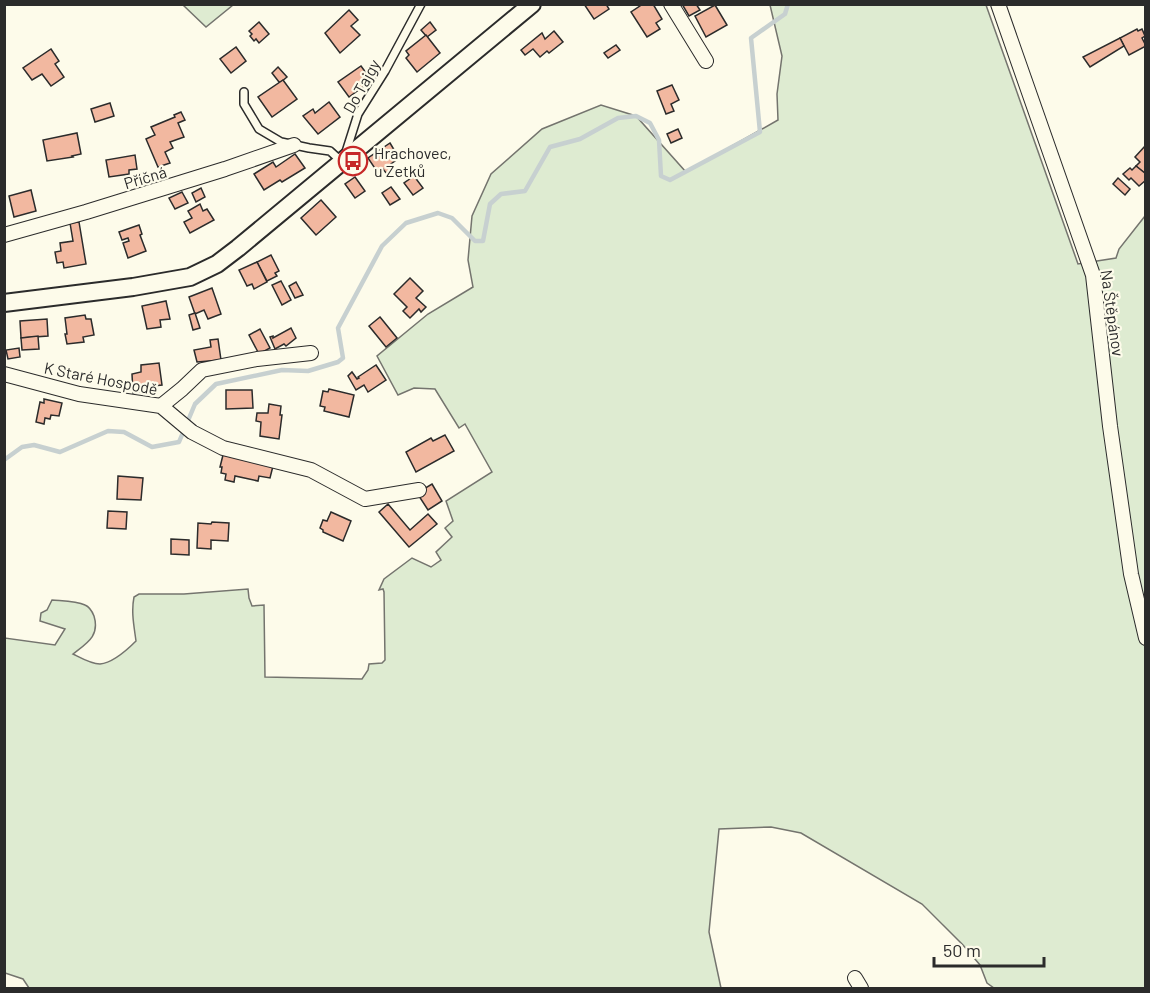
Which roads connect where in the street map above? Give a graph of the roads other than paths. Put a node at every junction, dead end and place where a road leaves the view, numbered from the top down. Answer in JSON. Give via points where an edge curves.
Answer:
{"nodes":[{"id":1,"x":421,"y":4,"type":"edge"},
{"id":2,"x":532,"y":4,"type":"edge"},
{"id":3,"x":671,"y":4,"type":"edge"},
{"id":4,"x":998,"y":4,"type":"edge"},
{"id":5,"x":706,"y":61,"type":"dead end"},
{"id":6,"x":244,"y":92,"type":"dead end"},
{"id":7,"x":294,"y":145,"type":"junction"},
{"id":8,"x":342,"y":162,"type":"junction"},
{"id":9,"x":4,"y":235,"type":"edge"},
{"id":10,"x":4,"y":303,"type":"edge"},
{"id":11,"x":311,"y":353,"type":"dead end"},
{"id":12,"x":4,"y":374,"type":"edge"},
{"id":13,"x":161,"y":406,"type":"junction"},
{"id":14,"x":419,"y":490,"type":"dead end"},
{"id":15,"x":1146,"y":638,"type":"edge"}],
"edges":[{"from":1,"to":8,"type":"lane","name":"Do Tajgy","via":[[358,114]]},
{"from":2,"to":8,"type":"street"},
{"from":3,"to":5,"type":"street"},
{"from":4,"to":15,"type":"street","name":"Na Štěpánov","via":[[1094,275],[1131,574]]},
{"from":6,"to":7,"type":"lane","via":[[244,104],[259,129]]},
{"from":7,"to":8,"type":"lane","via":[[330,151]]},
{"from":7,"to":9,"type":"street","name":"Příčná"},
{"from":8,"to":10,"type":"street","via":[[231,254],[190,277]]},
{"from":11,"to":13,"type":"street","via":[[202,369]]},
{"from":12,"to":13,"type":"street","name":"K Staré Hospodě","via":[[79,394]]},
{"from":13,"to":14,"type":"street","name":"K Staré Hospodě","via":[[192,432],[223,448],[311,470],[365,499]]}]}
